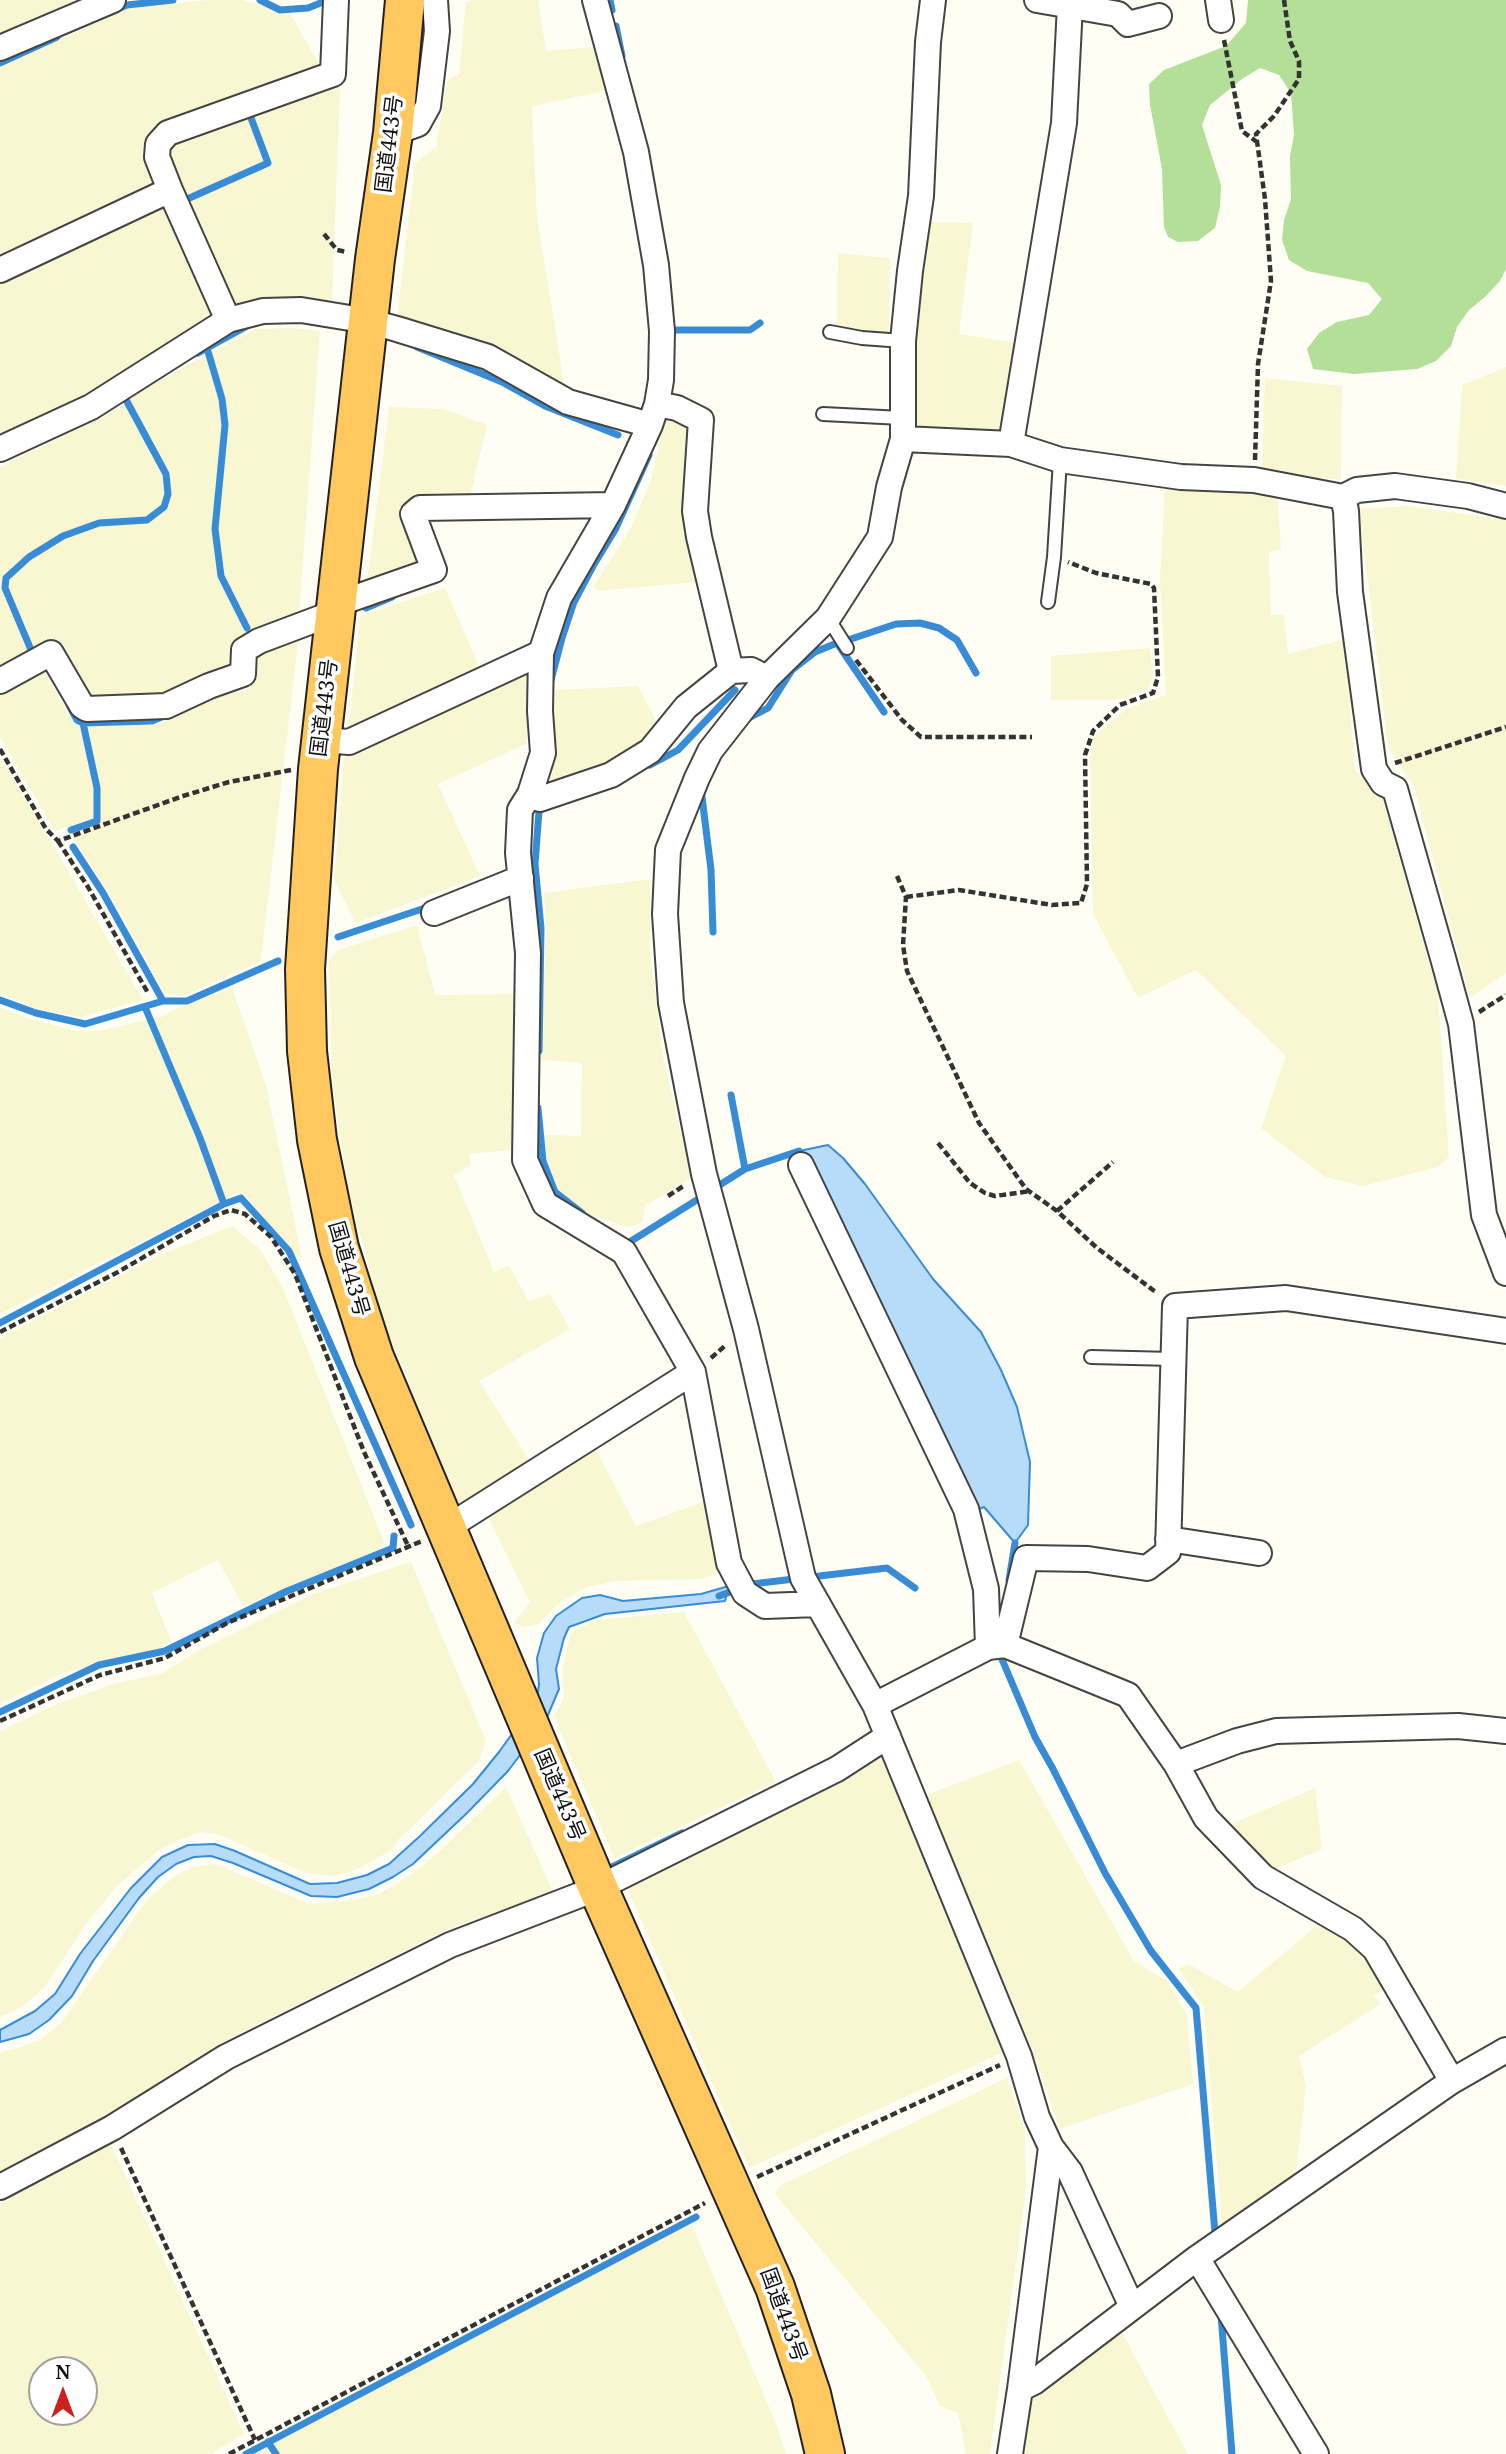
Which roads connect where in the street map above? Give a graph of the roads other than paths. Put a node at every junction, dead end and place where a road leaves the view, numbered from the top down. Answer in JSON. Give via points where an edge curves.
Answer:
{"nodes":[{"id":1,"x":113,"y":0,"type":"edge"},
{"id":2,"x":336,"y":0,"type":"edge"},
{"id":3,"x":405,"y":0,"type":"edge"},
{"id":4,"x":435,"y":0,"type":"edge"},
{"id":5,"x":595,"y":0,"type":"edge"},
{"id":6,"x":933,"y":0,"type":"edge"},
{"id":7,"x":1037,"y":0,"type":"edge"},
{"id":8,"x":1070,"y":5,"type":"junction"},
{"id":9,"x":1120,"y":7,"type":"edge"},
{"id":10,"x":1159,"y":16,"type":"dead end"},
{"id":11,"x":0,"y":48,"type":"edge"},
{"id":12,"x":393,"y":133,"type":"junction"},
{"id":13,"x":170,"y":190,"type":"junction"},
{"id":14,"x":0,"y":270,"type":"edge"},
{"id":15,"x":228,"y":320,"type":"junction"},
{"id":16,"x":368,"y":321,"type":"junction"},
{"id":17,"x":830,"y":332,"type":"dead end"},
{"id":18,"x":903,"y":341,"type":"junction"},
{"id":19,"x":823,"y":414,"type":"dead end"},
{"id":20,"x":654,"y":415,"type":"junction"},
{"id":21,"x":903,"y":428,"type":"junction"},
{"id":22,"x":1011,"y":444,"type":"junction"},
{"id":23,"x":0,"y":449,"type":"edge"},
{"id":24,"x":1060,"y":460,"type":"junction"},
{"id":25,"x":1343,"y":497,"type":"junction"},
{"id":26,"x":613,"y":505,"type":"junction"},
{"id":27,"x":1506,"y":506,"type":"edge"},
{"id":28,"x":1048,"y":602,"type":"dead end"},
{"id":29,"x":336,"y":608,"type":"junction"},
{"id":30,"x":833,"y":625,"type":"junction"},
{"id":31,"x":847,"y":648,"type":"road end"},
{"id":32,"x":541,"y":653,"type":"junction"},
{"id":33,"x":731,"y":671,"type":"junction"},
{"id":34,"x":767,"y":678,"type":"junction"},
{"id":35,"x":0,"y":681,"type":"edge"},
{"id":36,"x":320,"y":755,"type":"junction"},
{"id":37,"x":530,"y":794,"type":"junction"},
{"id":38,"x":521,"y":878,"type":"junction"},
{"id":39,"x":434,"y":913,"type":"dead end"},
{"id":40,"x":801,"y":1165,"type":"dead end"},
{"id":41,"x":1506,"y":1273,"type":"edge"},
{"id":42,"x":1506,"y":1331,"type":"edge"},
{"id":43,"x":1091,"y":1357,"type":"dead end"},
{"id":44,"x":1173,"y":1359,"type":"junction"},
{"id":45,"x":693,"y":1372,"type":"junction"},
{"id":46,"x":444,"y":1529,"type":"junction"},
{"id":47,"x":1168,"y":1539,"type":"junction"},
{"id":48,"x":1259,"y":1553,"type":"dead end"},
{"id":49,"x":818,"y":1604,"type":"junction"},
{"id":50,"x":997,"y":1646,"type":"junction"},
{"id":51,"x":875,"y":1705,"type":"junction"},
{"id":52,"x":1506,"y":1731,"type":"edge"},
{"id":53,"x":888,"y":1736,"type":"junction"},
{"id":54,"x":1176,"y":1764,"type":"junction"},
{"id":55,"x":598,"y":1888,"type":"junction"},
{"id":56,"x":1506,"y":2050,"type":"edge"},
{"id":57,"x":1452,"y":2081,"type":"junction"},
{"id":58,"x":1051,"y":2147,"type":"junction"},
{"id":59,"x":0,"y":2187,"type":"edge"},
{"id":60,"x":1197,"y":2258,"type":"junction"},
{"id":61,"x":1132,"y":2306,"type":"junction"},
{"id":62,"x":1020,"y":2389,"type":"junction"},
{"id":63,"x":825,"y":2454,"type":"edge"},
{"id":64,"x":1010,"y":2454,"type":"edge"},
{"id":65,"x":1316,"y":2454,"type":"edge"}],
"edges":[{"from":1,"to":11,"type":"street"},
{"from":2,"to":13,"type":"street","via":[[333,74],[168,133],[158,144],[157,157]]},
{"from":3,"to":12,"type":"highway","name":"国道443号"},
{"from":4,"to":12,"type":"street","via":[[437,32],[428,106],[418,124]]},
{"from":5,"to":20,"type":"street","via":[[636,152],[656,265],[662,331],[661,380]]},
{"from":6,"to":18,"type":"street","via":[[921,196]]},
{"from":7,"to":8,"type":"street"},
{"from":8,"to":9,"type":"street"},
{"from":8,"to":22,"type":"street","via":[[1065,123]]},
{"from":9,"to":10,"type":"street","via":[[1128,24]]},
{"from":12,"to":16,"type":"highway","name":"国道443号"},
{"from":13,"to":14,"type":"street"},
{"from":13,"to":15,"type":"street"},
{"from":15,"to":16,"type":"street","via":[[262,311],[301,310]]},
{"from":15,"to":23,"type":"street","via":[[91,407]]},
{"from":16,"to":20,"type":"street","via":[[488,357],[568,402]]},
{"from":16,"to":29,"type":"highway","name":"国道443号"},
{"from":17,"to":18,"type":"lane"},
{"from":18,"to":21,"type":"street"},
{"from":19,"to":21,"type":"lane"},
{"from":20,"to":26,"type":"street"},
{"from":20,"to":33,"type":"street","via":[[677,408],[701,420],[695,511],[698,537]]},
{"from":21,"to":22,"type":"street"},
{"from":21,"to":30,"type":"street","via":[[880,537]]},
{"from":22,"to":24,"type":"street"},
{"from":24,"to":25,"type":"street","via":[[1181,477],[1254,480]]},
{"from":24,"to":28,"type":"lane"},
{"from":25,"to":27,"type":"street","via":[[1357,490],[1395,486]]},
{"from":25,"to":41,"type":"street","via":[[1350,592],[1374,769],[1383,783],[1395,789],[1461,1024],[1485,1215]]},
{"from":26,"to":29,"type":"street","via":[[420,508],[413,514],[434,570]]},
{"from":26,"to":32,"type":"street","via":[[559,598]]},
{"from":29,"to":35,"type":"street","via":[[244,650],[243,674],[166,706],[87,709],[51,653]]},
{"from":29,"to":36,"type":"highway","name":"国道443号"},
{"from":30,"to":31,"type":"lane"},
{"from":30,"to":34,"type":"street"},
{"from":32,"to":36,"type":"street"},
{"from":32,"to":37,"type":"street","via":[[542,753]]},
{"from":33,"to":34,"type":"street","via":[[751,670]]},
{"from":33,"to":37,"type":"street","via":[[686,707],[650,751],[611,775],[540,800]]},
{"from":34,"to":49,"type":"street","via":[[710,751],[697,778],[668,850],[665,914],[671,1003],[704,1174],[746,1329],[803,1578]]},
{"from":36,"to":46,"type":"highway","name":"国道443号","via":[[304,969],[317,1140],[339,1248],[374,1357]]},
{"from":37,"to":38,"type":"street","via":[[520,810]]},
{"from":38,"to":39,"type":"street"},
{"from":38,"to":45,"type":"street","via":[[528,953],[525,1160],[545,1204],[624,1252]]},
{"from":40,"to":50,"type":"street","via":[[966,1509]]},
{"from":42,"to":44,"type":"street","via":[[1286,1298],[1175,1306]]},
{"from":43,"to":44,"type":"lane"},
{"from":44,"to":47,"type":"street"},
{"from":45,"to":46,"type":"street"},
{"from":45,"to":49,"type":"street","via":[[729,1563],[745,1593],[765,1606]]},
{"from":46,"to":55,"type":"highway","name":"国道443号"},
{"from":47,"to":48,"type":"street"},
{"from":47,"to":50,"type":"street","via":[[1168,1552],[1147,1567],[1088,1559],[1026,1558]]},
{"from":49,"to":51,"type":"street"},
{"from":50,"to":51,"type":"street"},
{"from":50,"to":54,"type":"street","via":[[1128,1695]]},
{"from":51,"to":53,"type":"street"},
{"from":52,"to":54,"type":"street","via":[[1458,1727],[1276,1731]]},
{"from":53,"to":55,"type":"street","via":[[837,1769]]},
{"from":53,"to":58,"type":"street","via":[[1019,2056]]},
{"from":54,"to":57,"type":"street","via":[[1206,1818],[1263,1877],[1353,1929],[1375,1949]]},
{"from":55,"to":59,"type":"street","via":[[450,1945],[226,2057],[112,2128]]},
{"from":55,"to":63,"type":"highway","name":"国道443号","via":[[775,2287],[811,2394]]},
{"from":56,"to":57,"type":"street"},
{"from":57,"to":60,"type":"street"},
{"from":58,"to":61,"type":"street","via":[[1070,2172]]},
{"from":58,"to":62,"type":"street"},
{"from":60,"to":61,"type":"street"},
{"from":60,"to":65,"type":"street"},
{"from":61,"to":62,"type":"street"},
{"from":62,"to":64,"type":"street"}]}
